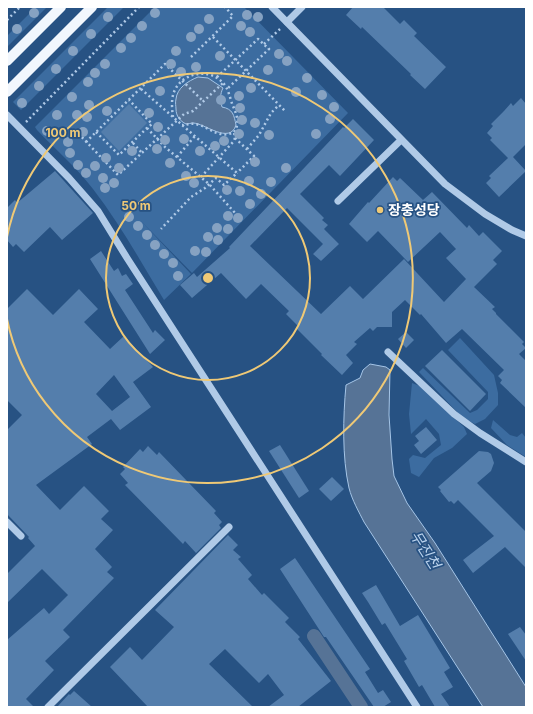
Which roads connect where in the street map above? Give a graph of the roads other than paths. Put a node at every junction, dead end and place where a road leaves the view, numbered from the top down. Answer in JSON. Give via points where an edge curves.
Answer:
{"nodes":[{"id":1,"x":61,"y":7,"type":"edge"},
{"id":2,"x":92,"y":7,"type":"edge"},
{"id":3,"x":272,"y":7,"type":"edge"},
{"id":4,"x":302,"y":7,"type":"edge"},
{"id":5,"x":287,"y":22,"type":"junction"},
{"id":6,"x":7,"y":61,"type":"edge"},
{"id":7,"x":7,"y":92,"type":"edge"},
{"id":8,"x":7,"y":115,"type":"edge"},
{"id":9,"x":401,"y":140,"type":"junction"},
{"id":10,"x":338,"y":201,"type":"dead end"},
{"id":11,"x":526,"y":236,"type":"edge"},
{"id":12,"x":388,"y":352,"type":"dead end"},
{"id":13,"x":526,"y":462,"type":"edge"},
{"id":14,"x":7,"y":522,"type":"edge"},
{"id":15,"x":229,"y":527,"type":"dead end"},
{"id":16,"x":21,"y":536,"type":"dead end"},
{"id":17,"x":48,"y":707,"type":"edge"},
{"id":18,"x":417,"y":707,"type":"edge"}],
"edges":[{"from":1,"to":6,"type":"main road"},
{"from":2,"to":7,"type":"main road"},
{"from":3,"to":5,"type":"street"},
{"from":4,"to":5,"type":"street"},
{"from":5,"to":9,"type":"street"},
{"from":8,"to":18,"type":"street","via":[[98,211]]},
{"from":9,"to":10,"type":"street"},
{"from":9,"to":11,"type":"street","via":[[445,184],[485,214]]},
{"from":12,"to":13,"type":"street","via":[[454,414]]},
{"from":14,"to":16,"type":"street"},
{"from":15,"to":17,"type":"street"}]}
